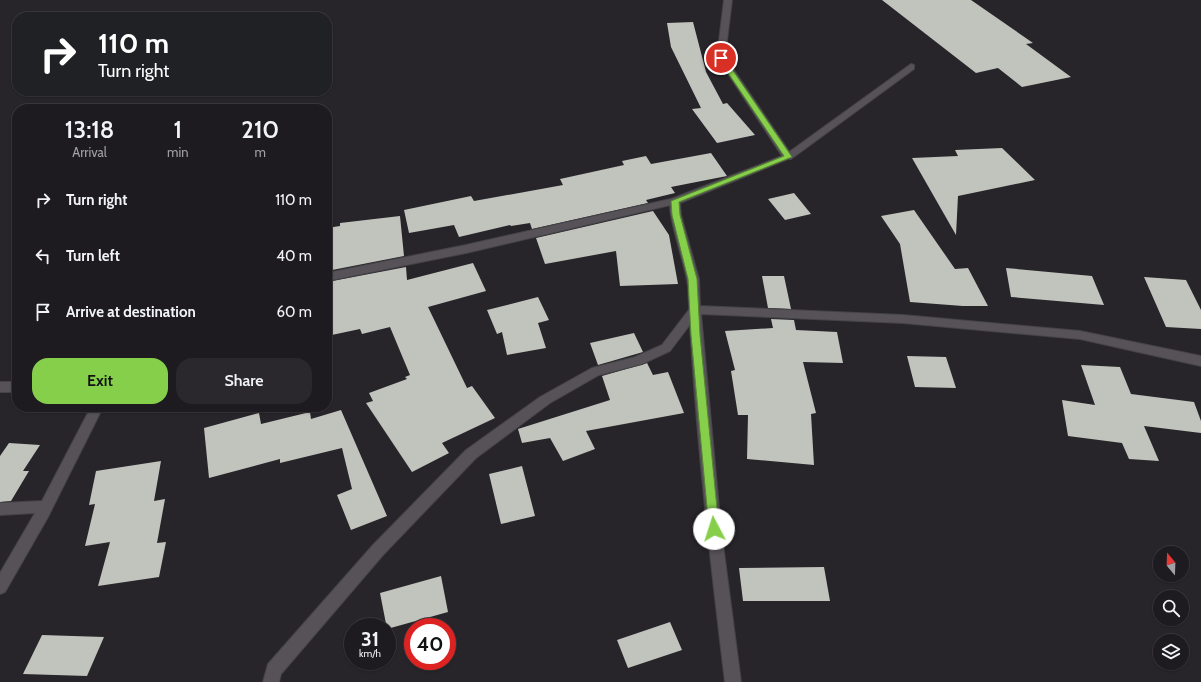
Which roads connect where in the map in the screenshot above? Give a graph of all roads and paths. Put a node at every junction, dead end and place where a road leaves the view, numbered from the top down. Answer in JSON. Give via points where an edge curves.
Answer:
{"nodes":[{"id":1,"x":728,"y":0,"type":"edge"},
{"id":2,"x":911,"y":67,"type":"dead end"},
{"id":3,"x":788,"y":157,"type":"junction"},
{"id":4,"x":675,"y":201,"type":"junction"},
{"id":5,"x":332,"y":276,"type":"edge"},
{"id":6,"x":695,"y":310,"type":"junction"},
{"id":7,"x":1201,"y":361,"type":"edge"},
{"id":8,"x":0,"y":387,"type":"edge"},
{"id":9,"x":12,"y":387,"type":"edge"},
{"id":10,"x":94,"y":412,"type":"edge"},
{"id":11,"x":46,"y":507,"type":"junction"},
{"id":12,"x":0,"y":509,"type":"edge"},
{"id":13,"x":0,"y":587,"type":"edge"},
{"id":14,"x":271,"y":682,"type":"edge"},
{"id":15,"x":733,"y":682,"type":"edge"}],
"edges":[{"from":1,"to":3,"type":"street","via":[[721,58]]},
{"from":2,"to":3,"type":"street"},
{"from":3,"to":4,"type":"street"},
{"from":4,"to":5,"type":"street","via":[[466,249]]},
{"from":4,"to":6,"type":"street","via":[[676,215],[693,279]]},
{"from":6,"to":7,"type":"street","via":[[793,312],[1080,334]]},
{"from":6,"to":14,"type":"street","via":[[666,348],[638,361],[596,371],[545,400],[471,454],[373,556],[274,670]]},
{"from":6,"to":15,"type":"street","via":[[714,529]]},
{"from":8,"to":9,"type":"street"},
{"from":10,"to":11,"type":"street"},
{"from":11,"to":12,"type":"street"},
{"from":11,"to":13,"type":"street"}]}
